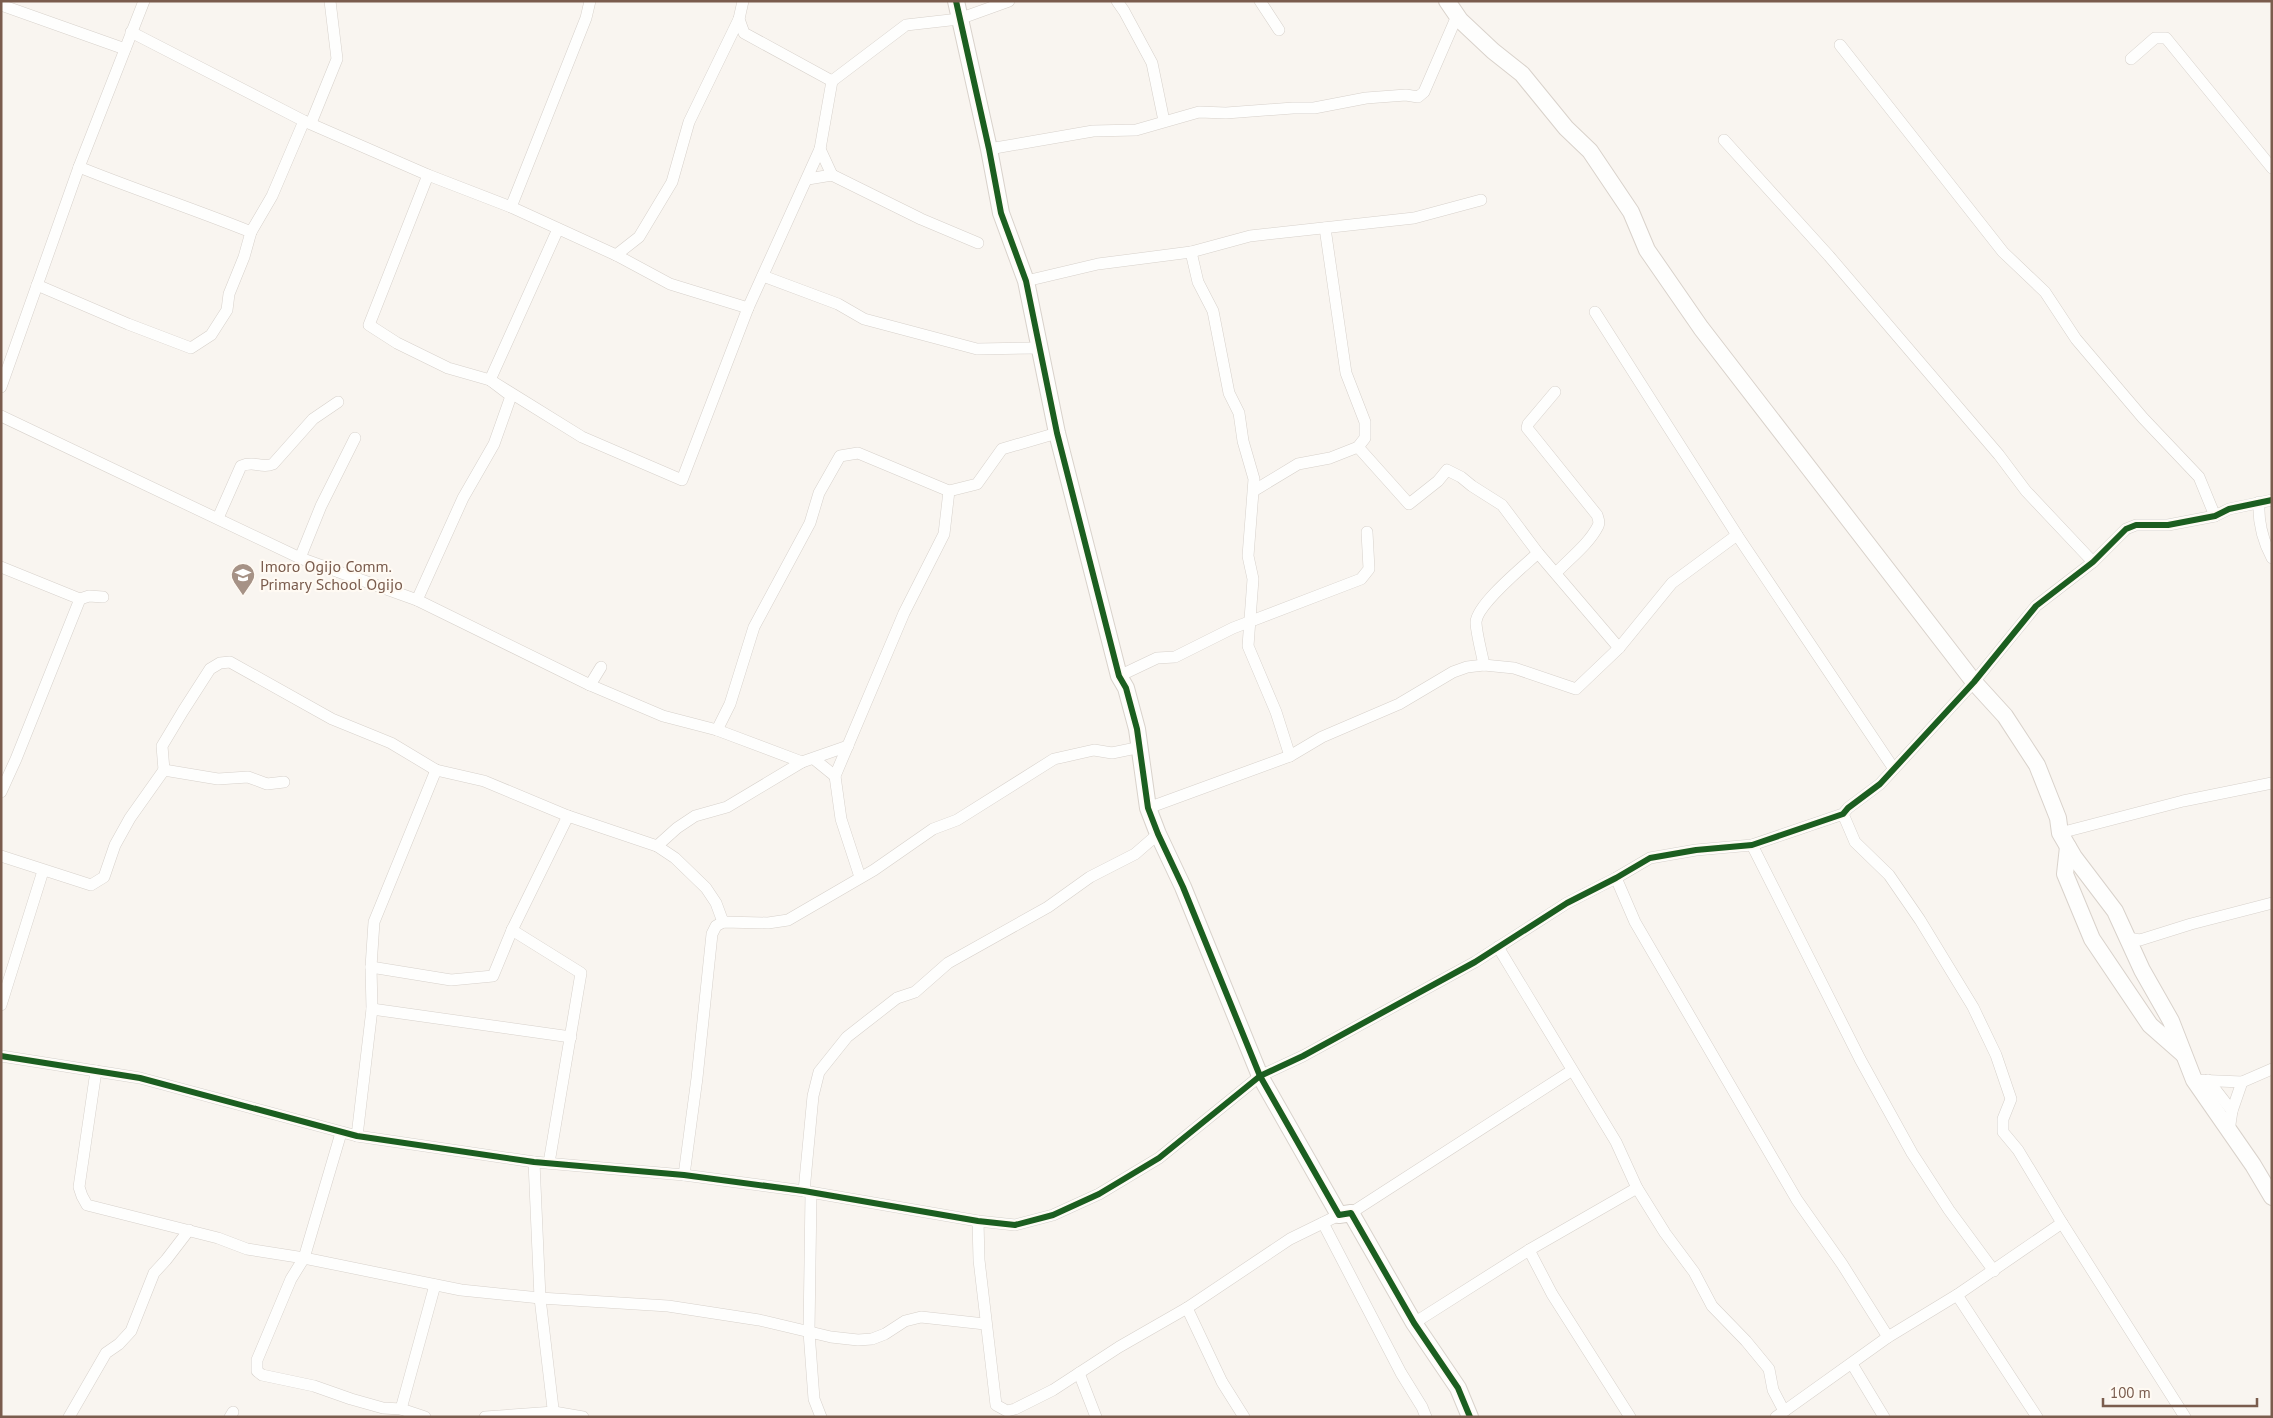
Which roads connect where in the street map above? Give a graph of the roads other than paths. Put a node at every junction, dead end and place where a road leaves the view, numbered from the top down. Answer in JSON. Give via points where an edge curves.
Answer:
{"nodes":[{"id":1,"x":144,"y":1,"type":"edge"},
{"id":2,"x":330,"y":1,"type":"edge"},
{"id":3,"x":590,"y":1,"type":"edge"},
{"id":4,"x":743,"y":1,"type":"edge"},
{"id":5,"x":956,"y":1,"type":"edge"},
{"id":6,"x":1009,"y":1,"type":"edge"},
{"id":7,"x":1117,"y":1,"type":"edge"},
{"id":8,"x":1260,"y":1,"type":"edge"},
{"id":9,"x":1447,"y":1,"type":"edge"},
{"id":10,"x":1,"y":5,"type":"edge"},
{"id":11,"x":1457,"y":16,"type":"junction"},
{"id":12,"x":739,"y":18,"type":"junction"},
{"id":13,"x":959,"y":19,"type":"junction"},
{"id":14,"x":1279,"y":30,"type":"dead end"},
{"id":15,"x":131,"y":32,"type":"junction"},
{"id":16,"x":1840,"y":45,"type":"dead end"},
{"id":17,"x":125,"y":49,"type":"junction"},
{"id":18,"x":2130,"y":59,"type":"dead end"},
{"id":19,"x":832,"y":81,"type":"junction"},
{"id":20,"x":1164,"y":121,"type":"junction"},
{"id":21,"x":308,"y":122,"type":"junction"},
{"id":22,"x":1724,"y":140,"type":"dead end"},
{"id":23,"x":820,"y":149,"type":"junction"},
{"id":24,"x":990,"y":149,"type":"junction"},
{"id":25,"x":78,"y":167,"type":"junction"},
{"id":26,"x":2272,"y":168,"type":"edge"},
{"id":27,"x":832,"y":174,"type":"junction"},
{"id":28,"x":428,"y":175,"type":"junction"},
{"id":29,"x":808,"y":179,"type":"junction"},
{"id":30,"x":1481,"y":200,"type":"dead end"},
{"id":31,"x":510,"y":207,"type":"junction"},
{"id":32,"x":1325,"y":228,"type":"junction"},
{"id":33,"x":558,"y":229,"type":"junction"},
{"id":34,"x":251,"y":232,"type":"junction"},
{"id":35,"x":978,"y":243,"type":"dead end"},
{"id":36,"x":1191,"y":252,"type":"junction"},
{"id":37,"x":616,"y":254,"type":"junction"},
{"id":38,"x":763,"y":276,"type":"junction"},
{"id":39,"x":1026,"y":282,"type":"junction"},
{"id":40,"x":37,"y":285,"type":"junction"},
{"id":41,"x":748,"y":308,"type":"junction"},
{"id":42,"x":1595,"y":312,"type":"dead end"},
{"id":43,"x":1039,"y":348,"type":"junction"},
{"id":44,"x":1,"y":387,"type":"edge"},
{"id":45,"x":1555,"y":392,"type":"dead end"},
{"id":46,"x":338,"y":402,"type":"dead end"},
{"id":47,"x":1,"y":416,"type":"edge"},
{"id":48,"x":1057,"y":434,"type":"junction"},
{"id":49,"x":354,"y":438,"type":"dead end"},
{"id":50,"x":1358,"y":447,"type":"junction"},
{"id":51,"x":1255,"y":490,"type":"junction"},
{"id":52,"x":949,"y":491,"type":"junction"},
{"id":53,"x":2272,"y":500,"type":"edge"},
{"id":54,"x":2259,"y":502,"type":"junction"},
{"id":55,"x":2215,"y":516,"type":"junction"},
{"id":56,"x":218,"y":518,"type":"junction"},
{"id":57,"x":1367,"y":532,"type":"dead end"},
{"id":58,"x":1737,"y":536,"type":"junction"},
{"id":59,"x":1538,"y":553,"type":"junction"},
{"id":60,"x":300,"y":558,"type":"junction"},
{"id":61,"x":2272,"y":558,"type":"edge"},
{"id":62,"x":2093,"y":562,"type":"junction"},
{"id":63,"x":1,"y":567,"type":"edge"},
{"id":64,"x":1556,"y":573,"type":"junction"},
{"id":65,"x":103,"y":597,"type":"dead end"},
{"id":66,"x":80,"y":599,"type":"junction"},
{"id":67,"x":417,"y":600,"type":"junction"},
{"id":68,"x":1251,"y":621,"type":"junction"},
{"id":69,"x":1619,"y":648,"type":"junction"},
{"id":70,"x":1484,"y":665,"type":"junction"},
{"id":71,"x":601,"y":667,"type":"dead end"},
{"id":72,"x":1119,"y":676,"type":"junction"},
{"id":73,"x":1974,"y":682,"type":"junction"},
{"id":74,"x":590,"y":685,"type":"junction"},
{"id":75,"x":717,"y":730,"type":"junction"},
{"id":76,"x":848,"y":746,"type":"junction"},
{"id":77,"x":1141,"y":747,"type":"junction"},
{"id":78,"x":1290,"y":756,"type":"junction"},
{"id":79,"x":814,"y":758,"type":"junction"},
{"id":80,"x":802,"y":762,"type":"junction"},
{"id":81,"x":1894,"y":769,"type":"junction"},
{"id":82,"x":164,"y":770,"type":"junction"},
{"id":83,"x":436,"y":770,"type":"junction"},
{"id":84,"x":835,"y":776,"type":"junction"},
{"id":85,"x":284,"y":782,"type":"dead end"},
{"id":86,"x":2272,"y":783,"type":"edge"},
{"id":87,"x":1,"y":792,"type":"edge"},
{"id":88,"x":1148,"y":808,"type":"junction"},
{"id":89,"x":1843,"y":814,"type":"junction"},
{"id":90,"x":568,"y":816,"type":"junction"},
{"id":91,"x":1158,"y":834,"type":"junction"},
{"id":92,"x":2064,"y":840,"type":"junction"},
{"id":93,"x":1752,"y":845,"type":"junction"},
{"id":94,"x":657,"y":846,"type":"junction"},
{"id":95,"x":1,"y":856,"type":"edge"},
{"id":96,"x":43,"y":871,"type":"junction"},
{"id":97,"x":860,"y":877,"type":"junction"},
{"id":98,"x":1616,"y":878,"type":"junction"},
{"id":99,"x":2272,"y":903,"type":"edge"},
{"id":100,"x":723,"y":922,"type":"junction"},
{"id":101,"x":512,"y":930,"type":"junction"},
{"id":102,"x":2134,"y":942,"type":"junction"},
{"id":103,"x":1498,"y":947,"type":"junction"},
{"id":104,"x":371,"y":967,"type":"junction"},
{"id":105,"x":1,"y":1005,"type":"edge"},
{"id":106,"x":372,"y":1009,"type":"junction"},
{"id":107,"x":572,"y":1037,"type":"junction"},
{"id":108,"x":1,"y":1056,"type":"edge"},
{"id":109,"x":2186,"y":1057,"type":"junction"},
{"id":110,"x":2272,"y":1069,"type":"edge"},
{"id":111,"x":96,"y":1071,"type":"junction"},
{"id":112,"x":1571,"y":1071,"type":"junction"},
{"id":113,"x":1260,"y":1076,"type":"junction"},
{"id":114,"x":2201,"y":1080,"type":"junction"},
{"id":115,"x":2242,"y":1082,"type":"junction"},
{"id":116,"x":2232,"y":1112,"type":"junction"},
{"id":117,"x":2229,"y":1131,"type":"junction"},
{"id":118,"x":341,"y":1133,"type":"junction"},
{"id":119,"x":357,"y":1136,"type":"junction"},
{"id":120,"x":534,"y":1162,"type":"junction"},
{"id":121,"x":549,"y":1163,"type":"junction"},
{"id":122,"x":684,"y":1175,"type":"junction"},
{"id":123,"x":1637,"y":1188,"type":"junction"},
{"id":124,"x":808,"y":1192,"type":"junction"},
{"id":125,"x":2272,"y":1197,"type":"edge"},
{"id":126,"x":1345,"y":1214,"type":"junction"},
{"id":127,"x":978,"y":1221,"type":"junction"},
{"id":128,"x":1323,"y":1223,"type":"junction"},
{"id":129,"x":2062,"y":1223,"type":"junction"},
{"id":130,"x":188,"y":1230,"type":"junction"},
{"id":131,"x":1529,"y":1250,"type":"junction"},
{"id":132,"x":304,"y":1258,"type":"junction"},
{"id":133,"x":1994,"y":1271,"type":"junction"},
{"id":134,"x":435,"y":1285,"type":"junction"},
{"id":135,"x":1957,"y":1295,"type":"junction"},
{"id":136,"x":540,"y":1298,"type":"junction"},
{"id":137,"x":1187,"y":1308,"type":"junction"},
{"id":138,"x":986,"y":1324,"type":"junction"},
{"id":139,"x":1414,"y":1324,"type":"junction"},
{"id":140,"x":809,"y":1332,"type":"junction"},
{"id":141,"x":1888,"y":1337,"type":"junction"},
{"id":142,"x":1852,"y":1364,"type":"junction"},
{"id":143,"x":1079,"y":1373,"type":"junction"},
{"id":144,"x":401,"y":1409,"type":"junction"},
{"id":145,"x":380,"y":1412,"type":"edge"},
{"id":146,"x":998,"y":1413,"type":"edge"},
{"id":147,"x":554,"y":1414,"type":"edge"},
{"id":148,"x":1780,"y":1414,"type":"edge"},
{"id":149,"x":69,"y":1417,"type":"edge"},
{"id":150,"x":426,"y":1417,"type":"edge"},
{"id":151,"x":485,"y":1417,"type":"edge"},
{"id":152,"x":583,"y":1417,"type":"edge"},
{"id":153,"x":821,"y":1417,"type":"edge"},
{"id":154,"x":1096,"y":1417,"type":"edge"},
{"id":155,"x":1244,"y":1417,"type":"edge"},
{"id":156,"x":1426,"y":1417,"type":"edge"},
{"id":157,"x":1470,"y":1417,"type":"edge"},
{"id":158,"x":1630,"y":1417,"type":"edge"},
{"id":159,"x":1884,"y":1417,"type":"edge"},
{"id":160,"x":2037,"y":1417,"type":"edge"},
{"id":161,"x":2185,"y":1417,"type":"edge"}],
"edges":[{"from":1,"to":15,"type":"street"},
{"from":2,"to":21,"type":"street","via":[[337,59]]},
{"from":3,"to":31,"type":"street"},
{"from":4,"to":12,"type":"street"},
{"from":5,"to":13,"type":"street"},
{"from":6,"to":13,"type":"street"},
{"from":7,"to":20,"type":"street","via":[[1152,63]]},
{"from":8,"to":14,"type":"street"},
{"from":9,"to":11,"type":"street"},
{"from":10,"to":17,"type":"street"},
{"from":11,"to":20,"type":"street","via":[[1424,92],[1418,97],[1366,98],[1314,108],[1199,112]]},
{"from":11,"to":73,"type":"street","via":[[1522,74],[1566,128],[1590,151],[1631,212],[1647,250],[1701,328]]},
{"from":12,"to":19,"type":"street","via":[[744,33]]},
{"from":12,"to":37,"type":"street","via":[[689,122],[672,182],[639,237]]},
{"from":13,"to":19,"type":"street","via":[[906,25]]},
{"from":13,"to":24,"type":"street"},
{"from":15,"to":17,"type":"street"},
{"from":15,"to":21,"type":"street"},
{"from":16,"to":55,"type":"street","via":[[2003,252],[2045,292],[2076,338],[2143,418],[2199,477]]},
{"from":17,"to":25,"type":"street"},
{"from":18,"to":26,"type":"street","via":[[2155,38],[2166,38]]},
{"from":19,"to":23,"type":"street"},
{"from":20,"to":24,"type":"street","via":[[1136,130],[1093,131]]},
{"from":21,"to":28,"type":"street"},
{"from":21,"to":34,"type":"street"},
{"from":22,"to":62,"type":"street","via":[[1829,256],[2026,491]]},
{"from":23,"to":27,"type":"street"},
{"from":23,"to":29,"type":"street"},
{"from":24,"to":39,"type":"street","via":[[1001,213]]},
{"from":25,"to":34,"type":"street"},
{"from":25,"to":40,"type":"street"},
{"from":27,"to":29,"type":"street"},
{"from":27,"to":35,"type":"street","via":[[921,219]]},
{"from":28,"to":31,"type":"street"},
{"from":28,"to":67,"type":"street","via":[[368,325],[448,368],[490,380],[511,396],[494,444],[463,498]]},
{"from":29,"to":38,"type":"street"},
{"from":30,"to":32,"type":"street","via":[[1414,218]]},
{"from":31,"to":33,"type":"street"},
{"from":32,"to":36,"type":"street","via":[[1250,236]]},
{"from":32,"to":50,"type":"street","via":[[1346,372],[1365,422],[1365,438]]},
{"from":33,"to":37,"type":"street"},
{"from":33,"to":41,"type":"street","via":[[490,380],[582,437],[682,480]]},
{"from":34,"to":40,"type":"street","via":[[229,294],[228,310],[212,335],[191,348]]},
{"from":36,"to":39,"type":"street","via":[[1098,264]]},
{"from":36,"to":51,"type":"street","via":[[1198,282],[1213,311],[1229,393],[1239,413]]},
{"from":37,"to":41,"type":"street","via":[[670,284]]},
{"from":38,"to":41,"type":"street"},
{"from":38,"to":43,"type":"street","via":[[838,304],[864,319],[930,337],[977,349]]},
{"from":39,"to":43,"type":"street"},
{"from":40,"to":44,"type":"street"},
{"from":42,"to":58,"type":"street"},
{"from":43,"to":48,"type":"street"},
{"from":45,"to":64,"type":"street","via":[[1528,428],[1599,520],[1583,545]]},
{"from":46,"to":56,"type":"street","via":[[313,419],[273,464],[249,462],[241,466]]},
{"from":47,"to":56,"type":"street"},
{"from":48,"to":52,"type":"street","via":[[1002,449],[977,484]]},
{"from":48,"to":72,"type":"street"},
{"from":49,"to":60,"type":"street"},
{"from":50,"to":51,"type":"street","via":[[1330,458],[1298,464]]},
{"from":50,"to":59,"type":"street","via":[[1409,504],[1438,481],[1446,470],[1462,477],[1502,505]]},
{"from":51,"to":68,"type":"street","via":[[1248,556],[1253,579]]},
{"from":52,"to":75,"type":"street","via":[[858,453],[840,456],[819,493],[810,523],[754,627],[730,704]]},
{"from":52,"to":76,"type":"street","via":[[944,534],[904,613]]},
{"from":53,"to":54,"type":"street"},
{"from":54,"to":55,"type":"street"},
{"from":54,"to":61,"type":"street","via":[[2262,531]]},
{"from":55,"to":62,"type":"street","via":[[2168,525],[2136,524],[2126,529]]},
{"from":56,"to":60,"type":"street"},
{"from":57,"to":68,"type":"street","via":[[1369,569],[1366,575]]},
{"from":58,"to":69,"type":"street","via":[[1672,583]]},
{"from":58,"to":81,"type":"street"},
{"from":59,"to":64,"type":"street"},
{"from":59,"to":70,"type":"street","via":[[1480,611],[1476,623]]},
{"from":60,"to":67,"type":"street"},
{"from":62,"to":73,"type":"street","via":[[2036,606]]},
{"from":63,"to":66,"type":"street"},
{"from":64,"to":69,"type":"street"},
{"from":65,"to":66,"type":"street"},
{"from":66,"to":87,"type":"street"},
{"from":67,"to":74,"type":"street"},
{"from":68,"to":72,"type":"street","via":[[1180,655],[1157,658]]},
{"from":68,"to":78,"type":"street","via":[[1248,646],[1276,712]]},
{"from":69,"to":70,"type":"street","via":[[1576,689],[1514,668]]},
{"from":70,"to":78,"type":"street","via":[[1452,672],[1399,704],[1322,737]]},
{"from":71,"to":74,"type":"street"},
{"from":72,"to":77,"type":"street","via":[[1126,688]]},
{"from":73,"to":81,"type":"street"},
{"from":73,"to":92,"type":"street","via":[[2005,716],[2036,765]]},
{"from":74,"to":75,"type":"street","via":[[663,716]]},
{"from":75,"to":80,"type":"street"},
{"from":76,"to":79,"type":"street"},
{"from":76,"to":84,"type":"street"},
{"from":77,"to":88,"type":"street"},
{"from":77,"to":97,"type":"street","via":[[1112,754],[1094,750],[1054,759]]},
{"from":78,"to":88,"type":"street"},
{"from":79,"to":80,"type":"street"},
{"from":79,"to":84,"type":"street"},
{"from":80,"to":94,"type":"street","via":[[727,807],[696,816]]},
{"from":81,"to":89,"type":"street"},
{"from":82,"to":83,"type":"street","via":[[162,746],[179,718],[210,669],[230,662],[332,719],[391,742]]},
{"from":82,"to":85,"type":"street","via":[[218,779],[248,777],[267,784]]},
{"from":82,"to":96,"type":"street","via":[[130,818],[115,845],[104,877],[91,884]]},
{"from":83,"to":90,"type":"street","via":[[484,781]]},
{"from":83,"to":104,"type":"street","via":[[374,922]]},
{"from":84,"to":97,"type":"street","via":[[841,818]]},
{"from":86,"to":92,"type":"street","via":[[2183,801]]},
{"from":88,"to":91,"type":"street"},
{"from":89,"to":93,"type":"street"},
{"from":89,"to":129,"type":"street","via":[[1855,842],[1890,875],[1973,1007],[1996,1055],[2011,1099],[2003,1119],[2003,1132],[2018,1150]]},
{"from":90,"to":94,"type":"street"},
{"from":90,"to":101,"type":"street"},
{"from":91,"to":113,"type":"street"},
{"from":91,"to":124,"type":"street","via":[[1135,854],[1090,877],[1048,906],[948,963],[915,992],[897,998],[847,1037],[819,1072],[813,1096]]},
{"from":92,"to":102,"type":"street"},
{"from":92,"to":109,"type":"street","via":[[2065,874],[2092,938],[2150,1025]]},
{"from":93,"to":98,"type":"street","via":[[1650,858]]},
{"from":93,"to":133,"type":"street","via":[[1860,1059],[1912,1153]]},
{"from":94,"to":100,"type":"street","via":[[675,858],[706,888]]},
{"from":95,"to":96,"type":"street"},
{"from":96,"to":105,"type":"street"},
{"from":97,"to":100,"type":"street","via":[[788,920]]},
{"from":98,"to":103,"type":"street","via":[[1567,902]]},
{"from":98,"to":141,"type":"street","via":[[1635,922],[1797,1200]]},
{"from":99,"to":102,"type":"street"},
{"from":100,"to":122,"type":"street","via":[[712,934]]},
{"from":101,"to":104,"type":"street","via":[[494,976],[451,980]]},
{"from":101,"to":107,"type":"street","via":[[581,973]]},
{"from":102,"to":109,"type":"street","via":[[2142,970],[2171,1021]]},
{"from":103,"to":112,"type":"street"},
{"from":103,"to":113,"type":"street","via":[[1303,1056]]},
{"from":104,"to":106,"type":"street"},
{"from":106,"to":107,"type":"street"},
{"from":106,"to":119,"type":"street"},
{"from":107,"to":121,"type":"street"},
{"from":108,"to":111,"type":"street"},
{"from":109,"to":114,"type":"street"},
{"from":110,"to":115,"type":"street"},
{"from":111,"to":118,"type":"street","via":[[140,1078]]},
{"from":111,"to":130,"type":"street","via":[[79,1187],[87,1205]]},
{"from":112,"to":123,"type":"street","via":[[1616,1142]]},
{"from":112,"to":126,"type":"street"},
{"from":113,"to":126,"type":"street"},
{"from":113,"to":127,"type":"street","via":[[1158,1158],[1099,1194],[1053,1215],[1015,1225]]},
{"from":114,"to":115,"type":"street"},
{"from":114,"to":116,"type":"street"},
{"from":114,"to":117,"type":"street"},
{"from":115,"to":116,"type":"street"},
{"from":116,"to":117,"type":"street"},
{"from":117,"to":125,"type":"street"},
{"from":118,"to":119,"type":"street"},
{"from":118,"to":132,"type":"street"},
{"from":119,"to":120,"type":"street"},
{"from":120,"to":121,"type":"street"},
{"from":120,"to":136,"type":"street"},
{"from":121,"to":122,"type":"street"},
{"from":122,"to":124,"type":"street"},
{"from":123,"to":131,"type":"street"},
{"from":123,"to":148,"type":"street","via":[[1694,1272],[1712,1306],[1769,1368]]},
{"from":124,"to":127,"type":"street"},
{"from":124,"to":140,"type":"street"},
{"from":126,"to":128,"type":"street"},
{"from":126,"to":139,"type":"street"},
{"from":127,"to":138,"type":"street"},
{"from":128,"to":137,"type":"street","via":[[1290,1239]]},
{"from":128,"to":156,"type":"street"},
{"from":129,"to":133,"type":"street"},
{"from":129,"to":161,"type":"street"},
{"from":130,"to":132,"type":"street","via":[[247,1249]]},
{"from":130,"to":149,"type":"street","via":[[154,1273],[131,1331],[106,1353]]},
{"from":131,"to":139,"type":"street"},
{"from":131,"to":158,"type":"street","via":[[1552,1294]]},
{"from":132,"to":134,"type":"street"},
{"from":132,"to":145,"type":"street","via":[[291,1279],[257,1360],[257,1371],[262,1376],[314,1386]]},
{"from":133,"to":135,"type":"street"},
{"from":134,"to":136,"type":"street"},
{"from":134,"to":144,"type":"street"},
{"from":135,"to":141,"type":"street"},
{"from":135,"to":160,"type":"street"},
{"from":136,"to":140,"type":"street","via":[[668,1306],[759,1320]]},
{"from":136,"to":147,"type":"street"},
{"from":137,"to":143,"type":"street"},
{"from":137,"to":155,"type":"street","via":[[1222,1382]]},
{"from":138,"to":140,"type":"street","via":[[921,1317],[872,1339],[831,1337]]},
{"from":138,"to":146,"type":"street"},
{"from":139,"to":157,"type":"street","via":[[1458,1388]]},
{"from":140,"to":153,"type":"street","via":[[814,1399]]},
{"from":141,"to":142,"type":"street"},
{"from":142,"to":148,"type":"street"},
{"from":142,"to":159,"type":"street"},
{"from":143,"to":146,"type":"street","via":[[1015,1409]]},
{"from":143,"to":154,"type":"street"},
{"from":144,"to":145,"type":"street"},
{"from":144,"to":150,"type":"street"},
{"from":147,"to":151,"type":"street"},
{"from":147,"to":152,"type":"street"}]}
